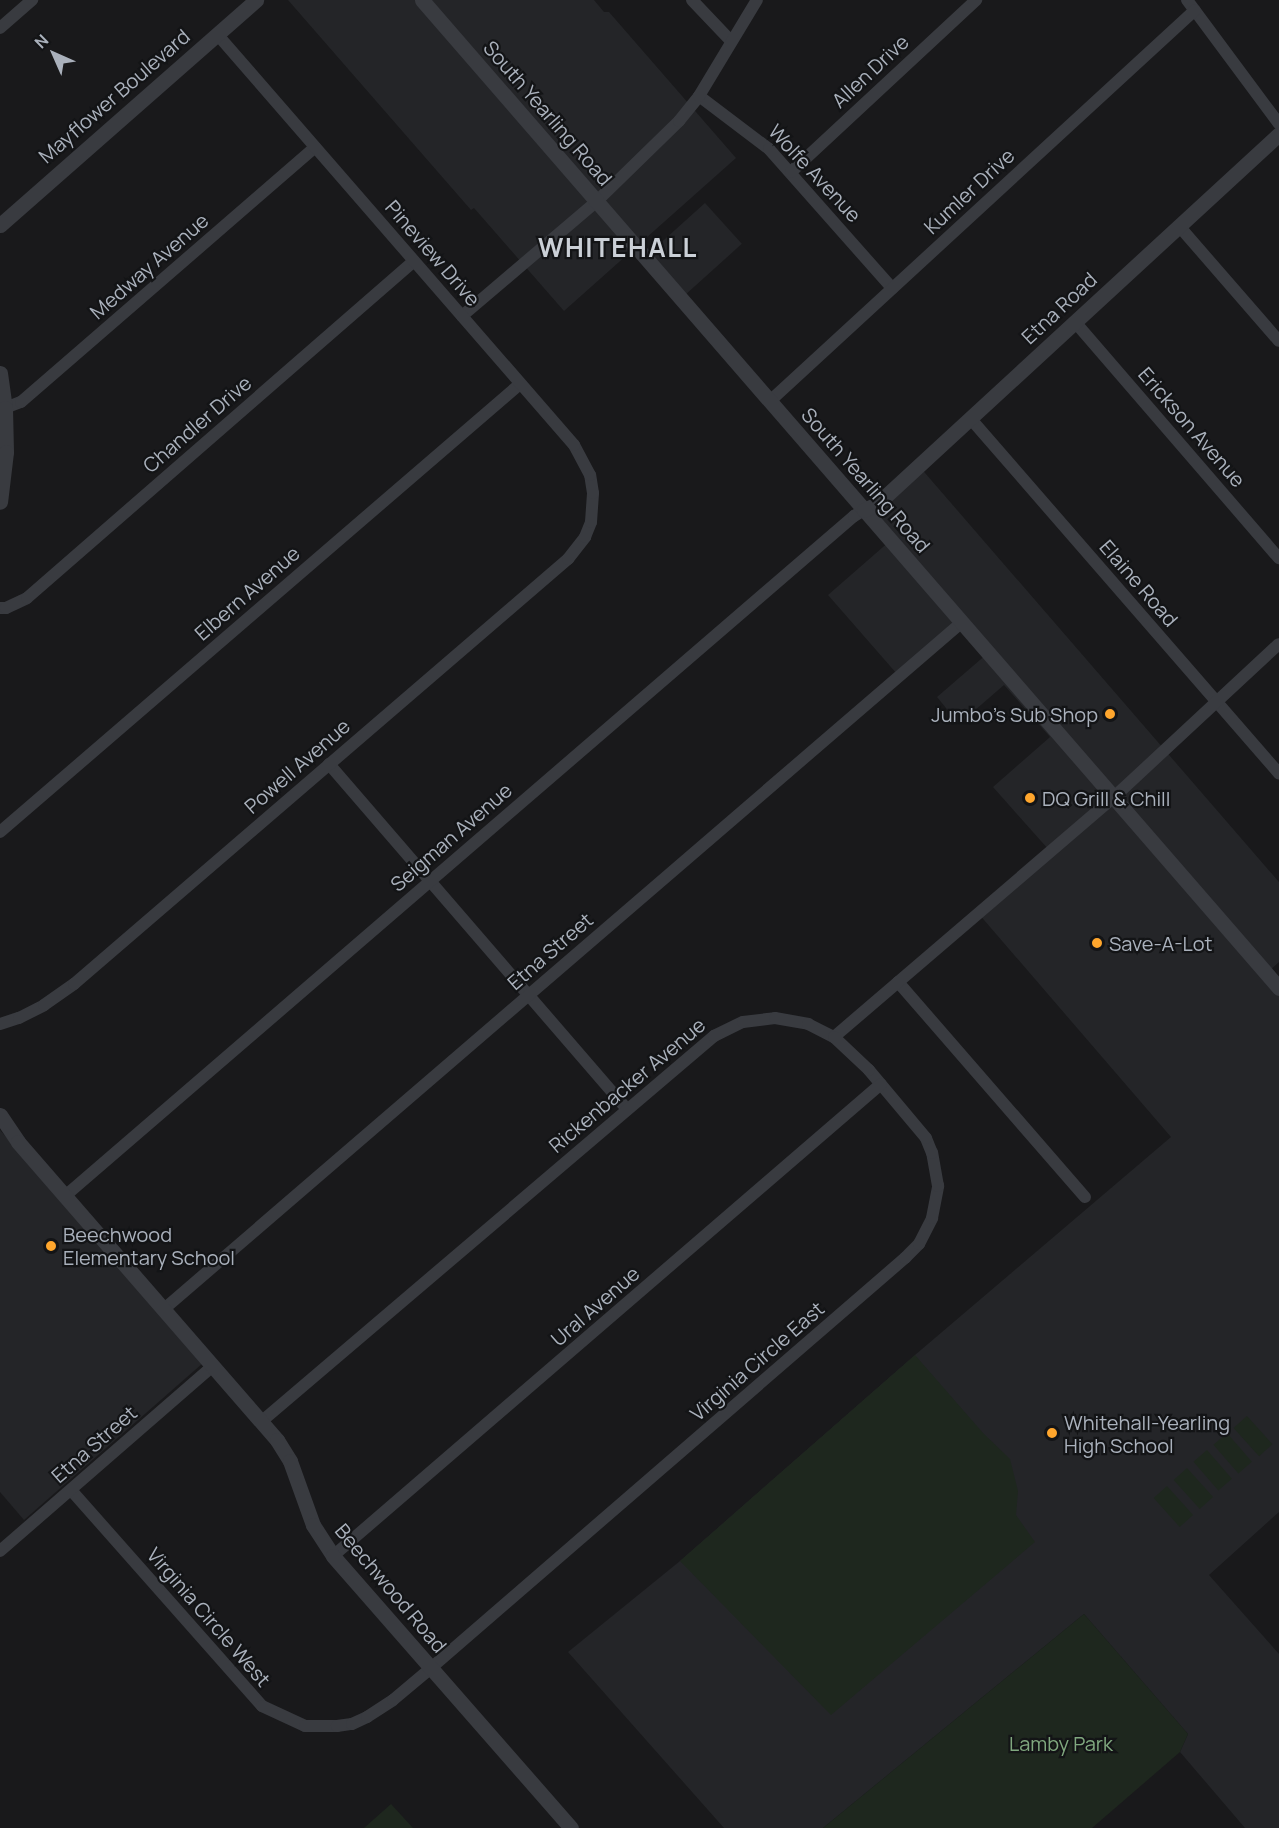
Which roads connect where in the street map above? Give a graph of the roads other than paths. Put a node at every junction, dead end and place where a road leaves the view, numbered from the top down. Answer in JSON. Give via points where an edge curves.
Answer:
{"nodes":[{"id":1,"x":32,"y":0,"type":"edge"},
{"id":2,"x":256,"y":0,"type":"edge"},
{"id":3,"x":422,"y":0,"type":"edge"},
{"id":4,"x":692,"y":0,"type":"edge"},
{"id":5,"x":757,"y":0,"type":"edge"},
{"id":6,"x":976,"y":0,"type":"edge"},
{"id":7,"x":1191,"y":5,"type":"edge"},
{"id":8,"x":0,"y":28,"type":"edge"},
{"id":9,"x":217,"y":34,"type":"junction"},
{"id":10,"x":731,"y":41,"type":"junction"},
{"id":11,"x":699,"y":96,"type":"junction"},
{"id":12,"x":1279,"y":124,"type":"edge"},
{"id":13,"x":1279,"y":134,"type":"edge"},
{"id":14,"x":315,"y":147,"type":"junction"},
{"id":15,"x":791,"y":172,"type":"junction"},
{"id":16,"x":597,"y":201,"type":"junction"},
{"id":17,"x":0,"y":225,"type":"edge"},
{"id":18,"x":1179,"y":226,"type":"junction"},
{"id":19,"x":414,"y":261,"type":"junction"},
{"id":20,"x":892,"y":288,"type":"junction"},
{"id":21,"x":462,"y":316,"type":"junction"},
{"id":22,"x":1075,"y":322,"type":"junction"},
{"id":23,"x":1279,"y":341,"type":"edge"},
{"id":24,"x":0,"y":373,"type":"edge"},
{"id":25,"x":520,"y":384,"type":"junction"},
{"id":26,"x":770,"y":401,"type":"junction"},
{"id":27,"x":5,"y":408,"type":"junction"},
{"id":28,"x":970,"y":418,"type":"junction"},
{"id":29,"x":0,"y":502,"type":"edge"},
{"id":30,"x":593,"y":509,"type":"joint"},
{"id":31,"x":864,"y":510,"type":"junction"},
{"id":32,"x":1279,"y":558,"type":"edge"},
{"id":33,"x":0,"y":608,"type":"edge"},
{"id":34,"x":961,"y":623,"type":"junction"},
{"id":35,"x":1279,"y":644,"type":"edge"},
{"id":36,"x":1217,"y":702,"type":"junction"},
{"id":37,"x":329,"y":764,"type":"junction"},
{"id":38,"x":1279,"y":773,"type":"edge"},
{"id":39,"x":1113,"y":798,"type":"junction"},
{"id":40,"x":0,"y":832,"type":"edge"},
{"id":41,"x":430,"y":881,"type":"junction"},
{"id":42,"x":898,"y":982,"type":"junction"},
{"id":43,"x":1279,"y":988,"type":"edge"},
{"id":44,"x":529,"y":995,"type":"junction"},
{"id":45,"x":0,"y":1024,"type":"edge"},
{"id":46,"x":834,"y":1037,"type":"junction"},
{"id":47,"x":881,"y":1084,"type":"junction"},
{"id":48,"x":627,"y":1108,"type":"junction"},
{"id":49,"x":0,"y":1114,"type":"edge"},
{"id":50,"x":65,"y":1196,"type":"junction"},
{"id":51,"x":1085,"y":1197,"type":"dead end"},
{"id":52,"x":164,"y":1309,"type":"junction"},
{"id":53,"x":213,"y":1366,"type":"junction"},
{"id":54,"x":262,"y":1421,"type":"junction"},
{"id":55,"x":71,"y":1490,"type":"junction"},
{"id":56,"x":0,"y":1551,"type":"edge"},
{"id":57,"x":333,"y":1556,"type":"junction"},
{"id":58,"x":431,"y":1668,"type":"junction"},
{"id":59,"x":571,"y":1828,"type":"edge"}],
"edges":[{"from":1,"to":8,"type":"street"},
{"from":2,"to":9,"type":"street","name":"Mayflower Boulevard"},
{"from":3,"to":16,"type":"street","name":"South Yearling Road"},
{"from":4,"to":10,"type":"street"},
{"from":5,"to":10,"type":"street"},
{"from":6,"to":15,"type":"street","name":"Allen Drive"},
{"from":7,"to":12,"type":"street"},
{"from":7,"to":20,"type":"street","name":"Kumler Drive"},
{"from":9,"to":14,"type":"street","name":"Pineview Drive"},
{"from":9,"to":17,"type":"street","name":"Mayflower Boulevard"},
{"from":10,"to":11,"type":"street"},
{"from":11,"to":15,"type":"street","name":"Wolfe Avenue","via":[[747,131]]},
{"from":11,"to":16,"type":"street","via":[[656,146]]},
{"from":13,"to":18,"type":"street","name":"Etna Road"},
{"from":14,"to":19,"type":"street","name":"Pineview Drive"},
{"from":14,"to":27,"type":"street","name":"Medway Avenue","via":[[21,402]]},
{"from":15,"to":20,"type":"street","name":"Wolfe Avenue"},
{"from":16,"to":21,"type":"street"},
{"from":16,"to":26,"type":"street","name":"South Yearling Road"},
{"from":18,"to":22,"type":"street","name":"Etna Road"},
{"from":18,"to":23,"type":"street"},
{"from":19,"to":21,"type":"street","name":"Pineview Drive"},
{"from":19,"to":33,"type":"street","name":"Chandler Drive","via":[[27,598]]},
{"from":20,"to":26,"type":"street","name":"Kumler Drive"},
{"from":21,"to":25,"type":"street","name":"Pineview Drive"},
{"from":22,"to":28,"type":"street","name":"Etna Road"},
{"from":22,"to":32,"type":"street","name":"Erickson Avenue"},
{"from":24,"to":27,"type":"street"},
{"from":25,"to":30,"type":"street","name":"Pineview Drive","via":[[583,459],[590,475]]},
{"from":25,"to":40,"type":"street","name":"Elbern Avenue"},
{"from":26,"to":31,"type":"street","name":"South Yearling Road"},
{"from":27,"to":29,"type":"street","via":[[6,452]]},
{"from":28,"to":31,"type":"street","name":"Etna Road","via":[[876,504]]},
{"from":28,"to":36,"type":"street","name":"Elaine Road"},
{"from":30,"to":37,"type":"street","name":"Powell Avenue","via":[[585,537],[568,559]]},
{"from":31,"to":34,"type":"street","name":"South Yearling Road"},
{"from":31,"to":41,"type":"street","name":"Seigman Avenue"},
{"from":34,"to":39,"type":"street","name":"South Yearling Road"},
{"from":34,"to":44,"type":"street","name":"Etna Street"},
{"from":35,"to":36,"type":"street"},
{"from":36,"to":38,"type":"street","name":"Elaine Road"},
{"from":36,"to":39,"type":"street"},
{"from":37,"to":41,"type":"street"},
{"from":37,"to":45,"type":"street","name":"Powell Avenue","via":[[74,984],[44,1005]]},
{"from":39,"to":42,"type":"street"},
{"from":39,"to":43,"type":"street","name":"South Yearling Road"},
{"from":41,"to":44,"type":"street"},
{"from":41,"to":50,"type":"street","name":"Seigman Avenue"},
{"from":42,"to":46,"type":"street"},
{"from":42,"to":51,"type":"street"},
{"from":44,"to":48,"type":"street"},
{"from":44,"to":52,"type":"street","name":"Etna Street"},
{"from":46,"to":47,"type":"street","name":"Virginia Circle East"},
{"from":46,"to":48,"type":"street","name":"Rickenbacker Avenue","via":[[790,1019],[743,1022],[702,1044]]},
{"from":47,"to":57,"type":"street","name":"Ural Avenue"},
{"from":47,"to":58,"type":"street","name":"Virginia Circle East","via":[[926,1138],[936,1169],[934,1211],[919,1244]]},
{"from":48,"to":54,"type":"street","name":"Rickenbacker Avenue"},
{"from":49,"to":50,"type":"street","via":[[18,1142]]},
{"from":50,"to":52,"type":"street","name":"Beechwood Road"},
{"from":52,"to":53,"type":"street","name":"Beechwood Road"},
{"from":53,"to":54,"type":"street","name":"Beechwood Road"},
{"from":53,"to":55,"type":"street","name":"Etna Street"},
{"from":54,"to":57,"type":"street","name":"Beechwood Road","via":[[290,1461],[312,1525]]},
{"from":55,"to":56,"type":"street","name":"Etna Street"},
{"from":55,"to":58,"type":"street","name":"Virginia Circle West","via":[[249,1694],[277,1715],[305,1726],[352,1724],[381,1708]]},
{"from":57,"to":58,"type":"street","name":"Beechwood Road"},
{"from":58,"to":59,"type":"street","name":"Beechwood Road"}]}
